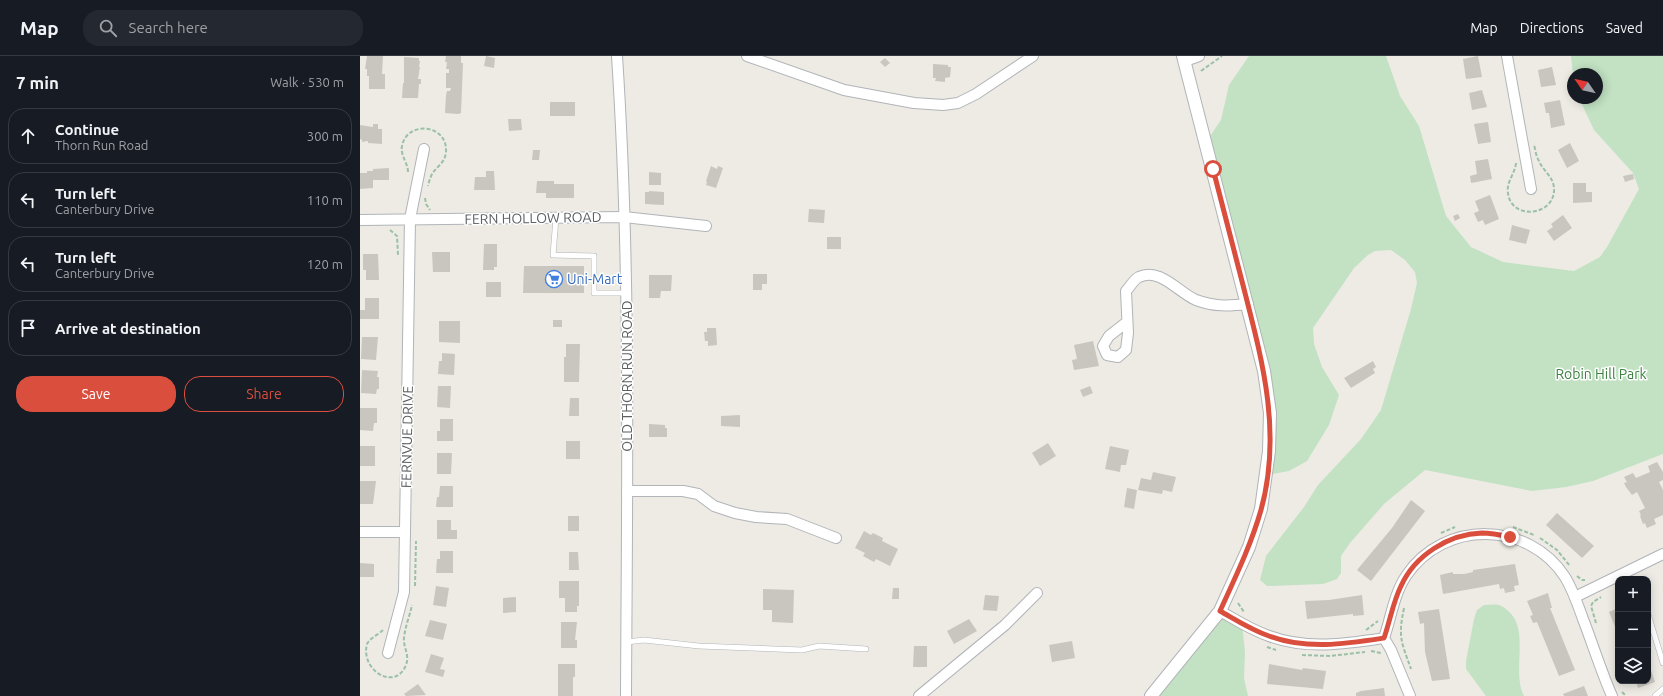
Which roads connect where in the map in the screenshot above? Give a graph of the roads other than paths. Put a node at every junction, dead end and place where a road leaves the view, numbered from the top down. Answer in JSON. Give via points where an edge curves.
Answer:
{"nodes":[{"id":1,"x":617,"y":56,"type":"edge"},
{"id":2,"x":747,"y":56,"type":"edge"},
{"id":3,"x":1034,"y":56,"type":"edge"},
{"id":4,"x":1199,"y":56,"type":"edge"},
{"id":5,"x":1507,"y":56,"type":"edge"},
{"id":6,"x":1184,"y":59,"type":"edge"},
{"id":7,"x":424,"y":149,"type":"dead end"},
{"id":8,"x":1531,"y":189,"type":"dead end"},
{"id":9,"x":624,"y":217,"type":"junction"},
{"id":10,"x":556,"y":218,"type":"junction"},
{"id":11,"x":410,"y":219,"type":"junction"},
{"id":12,"x":360,"y":220,"type":"edge"},
{"id":13,"x":706,"y":226,"type":"dead end"},
{"id":14,"x":626,"y":293,"type":"junction"},
{"id":15,"x":1248,"y":304,"type":"junction"},
{"id":16,"x":1128,"y":322,"type":"dead end"},
{"id":17,"x":627,"y":491,"type":"junction"},
{"id":18,"x":360,"y":532,"type":"edge"},
{"id":19,"x":405,"y":532,"type":"junction"},
{"id":20,"x":836,"y":538,"type":"dead end"},
{"id":21,"x":1663,"y":554,"type":"edge"},
{"id":22,"x":1038,"y":593,"type":"dead end"},
{"id":23,"x":1575,"y":597,"type":"junction"},
{"id":24,"x":1220,"y":611,"type":"junction"},
{"id":25,"x":1651,"y":624,"type":"edge"},
{"id":26,"x":1384,"y":638,"type":"junction"},
{"id":27,"x":626,"y":642,"type":"junction"},
{"id":28,"x":866,"y":649,"type":"dead end"},
{"id":29,"x":388,"y":653,"type":"dead end"},
{"id":30,"x":1663,"y":663,"type":"edge"},
{"id":31,"x":1663,"y":689,"type":"edge"},
{"id":32,"x":626,"y":696,"type":"edge"},
{"id":33,"x":919,"y":696,"type":"edge"},
{"id":34,"x":1151,"y":696,"type":"edge"},
{"id":35,"x":1410,"y":696,"type":"edge"},
{"id":36,"x":1612,"y":696,"type":"edge"},
{"id":37,"x":1655,"y":696,"type":"edge"}],
"edges":[{"from":1,"to":9,"type":"street","name":"OLD THORN RUN ROAD"},
{"from":2,"to":3,"type":"street","via":[[819,83],[852,92],[914,103],[943,105],[958,103],[976,94]]},
{"from":4,"to":6,"type":"street"},
{"from":5,"to":8,"type":"street"},
{"from":6,"to":15,"type":"street"},
{"from":7,"to":11,"type":"street","name":"FERNVUE DRIVE"},
{"from":9,"to":10,"type":"street","name":"FERN HOLLOW ROAD"},
{"from":9,"to":13,"type":"street","name":"FERN HOLLOW ROAD"},
{"from":9,"to":14,"type":"street","name":"OLD THORN RUN ROAD"},
{"from":10,"to":11,"type":"street","name":"FERN HOLLOW ROAD"},
{"from":10,"to":14,"type":"lane","via":[[553,255],[594,256],[594,293]]},
{"from":11,"to":12,"type":"street","name":"FERN HOLLOW ROAD"},
{"from":11,"to":19,"type":"street","name":"FERNVUE DRIVE"},
{"from":14,"to":17,"type":"street","name":"OLD THORN RUN ROAD"},
{"from":15,"to":16,"type":"street","via":[[1224,307],[1196,300],[1170,282],[1151,275],[1138,277],[1126,290]]},
{"from":15,"to":24,"type":"street","via":[[1268,393],[1270,432],[1267,475],[1261,509],[1249,547]]},
{"from":17,"to":20,"type":"street","via":[[684,491],[698,494],[714,506],[735,513],[787,519]]},
{"from":17,"to":27,"type":"street","name":"OLD THORN RUN ROAD"},
{"from":18,"to":19,"type":"street"},
{"from":19,"to":29,"type":"street","name":"FERNVUE DRIVE","via":[[404,592]]},
{"from":21,"to":23,"type":"street"},
{"from":22,"to":33,"type":"street","via":[[1005,625]]},
{"from":23,"to":26,"type":"street","via":[[1558,568],[1547,556],[1530,545],[1496,534],[1469,535],[1456,538],[1432,550],[1414,566],[1399,589]]},
{"from":23,"to":36,"type":"street"},
{"from":24,"to":26,"type":"street","via":[[1256,631],[1296,643],[1331,645]]},
{"from":24,"to":34,"type":"street"},
{"from":25,"to":30,"type":"lane"},
{"from":26,"to":35,"type":"street"},
{"from":27,"to":28,"type":"lane","via":[[644,640],[698,646],[802,650],[819,646]]},
{"from":27,"to":32,"type":"street","name":"OLD THORN RUN ROAD"},
{"from":31,"to":37,"type":"lane"}]}
